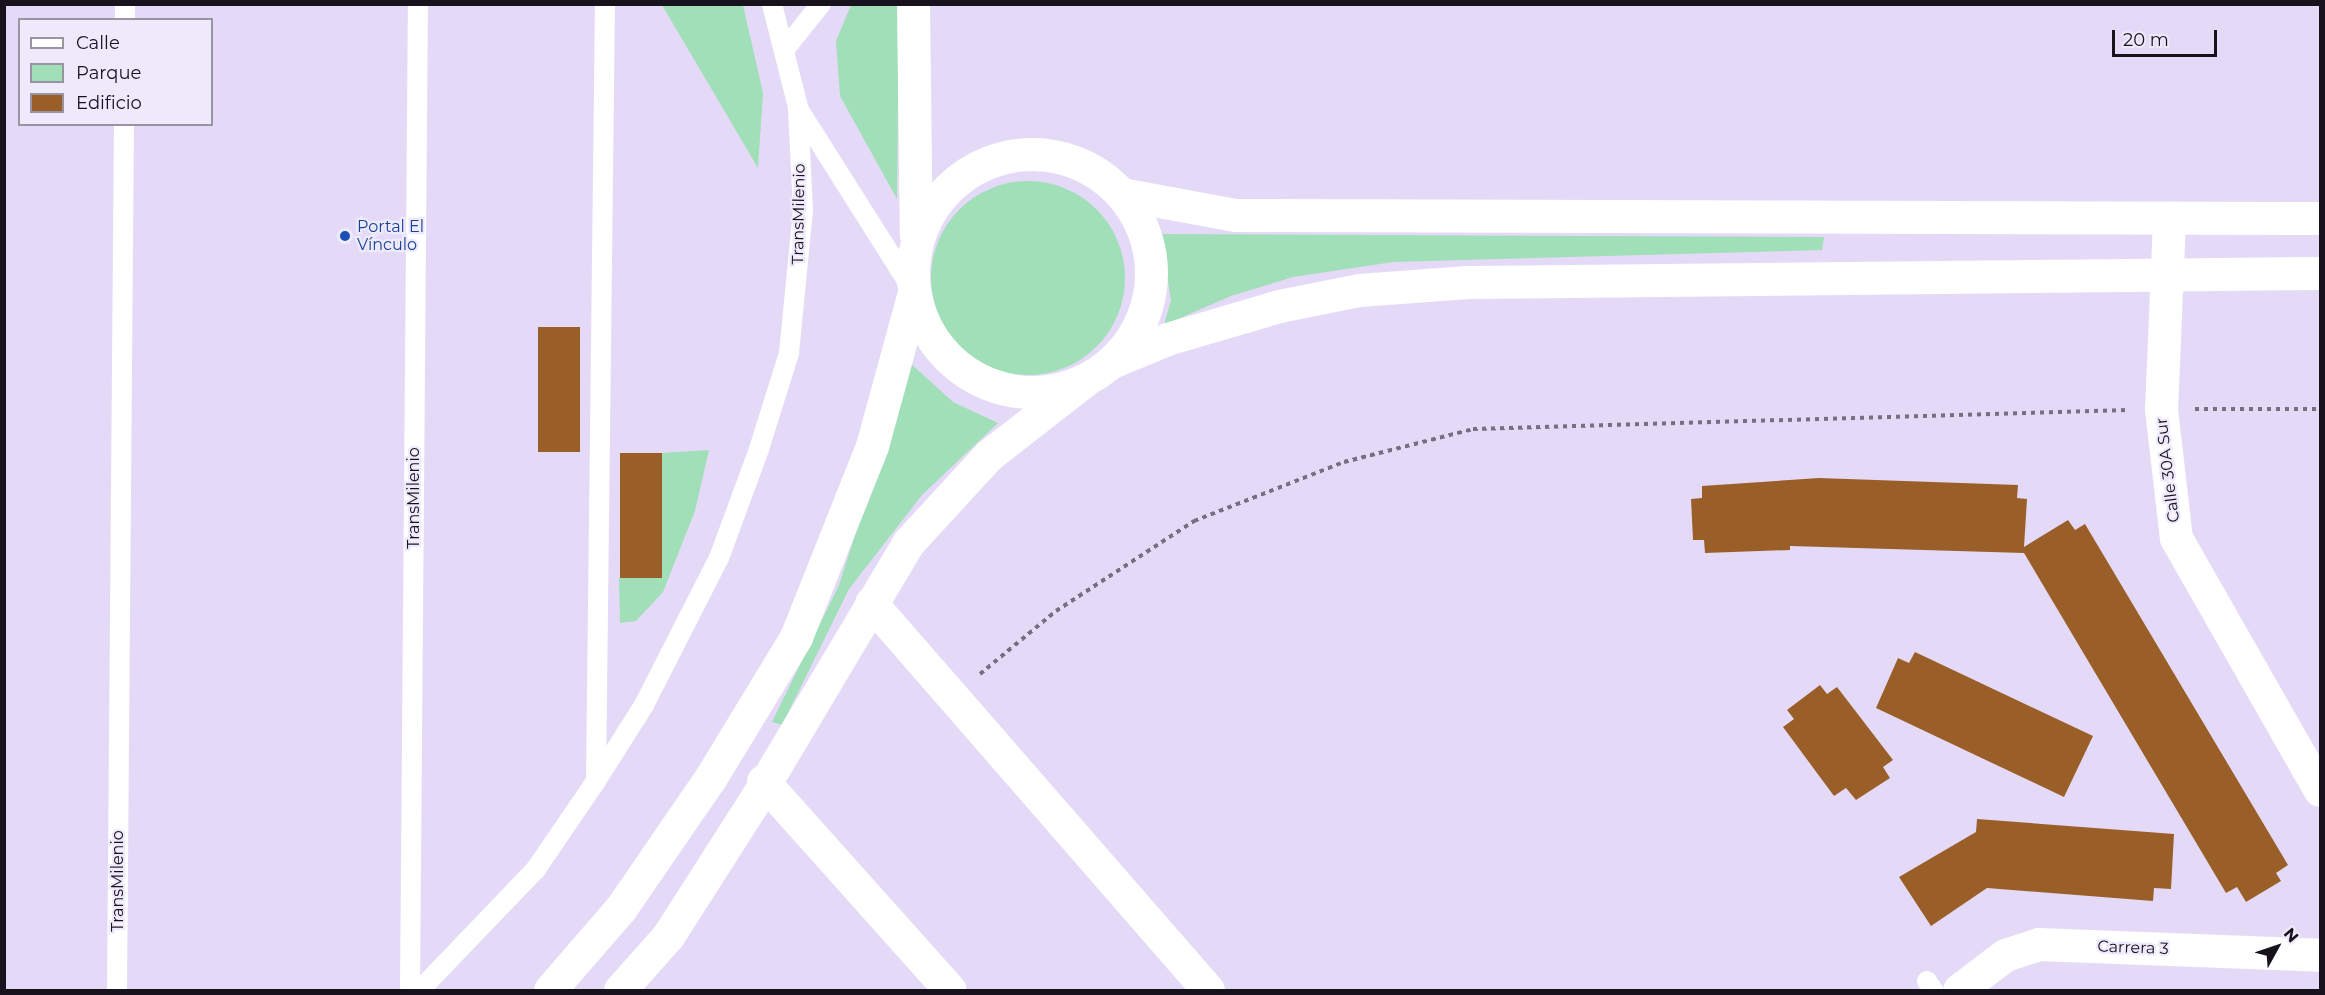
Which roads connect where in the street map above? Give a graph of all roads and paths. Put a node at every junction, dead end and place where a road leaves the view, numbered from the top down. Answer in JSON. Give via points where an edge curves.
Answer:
{"nodes":[{"id":1,"x":418,"y":4,"type":"edge"},
{"id":2,"x":605,"y":4,"type":"edge"},
{"id":3,"x":772,"y":4,"type":"edge"},
{"id":4,"x":820,"y":4,"type":"edge"},
{"id":5,"x":913,"y":4,"type":"edge"},
{"id":6,"x":784,"y":50,"type":"junction"},
{"id":7,"x":798,"y":107,"type":"junction"},
{"id":8,"x":124,"y":126,"type":"edge"},
{"id":9,"x":1121,"y":194,"type":"junction"},
{"id":10,"x":2320,"y":218,"type":"edge"},
{"id":11,"x":2169,"y":219,"type":"junction"},
{"id":12,"x":916,"y":240,"type":"junction"},
{"id":13,"x":2320,"y":273,"type":"edge"},
{"id":14,"x":2164,"y":274,"type":"junction"},
{"id":15,"x":914,"y":292,"type":"junction"},
{"id":16,"x":1114,"y":361,"type":"junction"},
{"id":17,"x":1084,"y":381,"type":"junction"},
{"id":18,"x":2161,"y":409,"type":"junction"},
{"id":19,"x":2320,"y":409,"type":"edge"},
{"id":20,"x":871,"y":603,"type":"junction"},
{"id":21,"x":953,"y":697,"type":"junction"},
{"id":22,"x":763,"y":780,"type":"junction"},
{"id":23,"x":596,"y":781,"type":"junction"},
{"id":24,"x":2320,"y":790,"type":"edge"},
{"id":25,"x":2320,"y":955,"type":"edge"},
{"id":26,"x":117,"y":990,"type":"edge"},
{"id":27,"x":410,"y":990,"type":"edge"},
{"id":28,"x":420,"y":990,"type":"edge"},
{"id":29,"x":550,"y":990,"type":"edge"},
{"id":30,"x":620,"y":990,"type":"edge"},
{"id":31,"x":950,"y":990,"type":"edge"},
{"id":32,"x":1208,"y":990,"type":"edge"},
{"id":33,"x":1959,"y":990,"type":"edge"}],
"edges":[{"from":1,"to":27,"type":"lane","name":"TransMilenio"},
{"from":2,"to":23,"type":"lane"},
{"from":3,"to":6,"type":"lane","name":"TransMilenio"},
{"from":4,"to":6,"type":"lane"},
{"from":5,"to":12,"type":"street"},
{"from":6,"to":7,"type":"lane","name":"TransMilenio"},
{"from":7,"to":15,"type":"lane","name":"TransMilenio"},
{"from":7,"to":23,"type":"lane","name":"TransMilenio","via":[[803,211],[789,353],[719,558],[644,705]]},
{"from":8,"to":26,"type":"lane","name":"TransMilenio"},
{"from":9,"to":11,"type":"street","via":[[1235,215]]},
{"from":9,"to":12,"type":"street","via":[[1087,168],[1054,156],[1018,154],[984,163],[954,181],[931,208]]},
{"from":9,"to":16,"type":"street","via":[[1141,225],[1151,260],[1150,288],[1136,332]]},
{"from":10,"to":11,"type":"street"},
{"from":11,"to":14,"type":"street","name":"Calle 30A Sur"},
{"from":12,"to":15,"type":"street"},
{"from":13,"to":14,"type":"street"},
{"from":14,"to":16,"type":"street","via":[[1504,281],[1370,289],[1222,321]]},
{"from":14,"to":18,"type":"street","name":"Calle 30A Sur"},
{"from":15,"to":17,"type":"street","via":[[925,327],[948,357],[977,379],[1012,391],[1049,392]]},
{"from":15,"to":29,"type":"street","via":[[872,446],[796,638],[711,777],[621,909]]},
{"from":16,"to":17,"type":"street"},
{"from":17,"to":20,"type":"street","via":[[989,455],[945,498],[908,543]]},
{"from":18,"to":19,"type":"path"},
{"from":18,"to":21,"type":"path","via":[[1473,429],[1344,462],[1194,521],[1056,610]]},
{"from":18,"to":24,"type":"street","name":"Calle 30A Sur","via":[[2176,538]]},
{"from":20,"to":21,"type":"street"},
{"from":20,"to":22,"type":"street"},
{"from":21,"to":32,"type":"street"},
{"from":22,"to":30,"type":"street","via":[[755,800],[668,936]]},
{"from":22,"to":31,"type":"street"},
{"from":23,"to":28,"type":"lane","name":"TransMilenio","via":[[536,869]]},
{"from":25,"to":33,"type":"street","name":"Carrera 3","via":[[2038,944],[2005,955]]}]}
